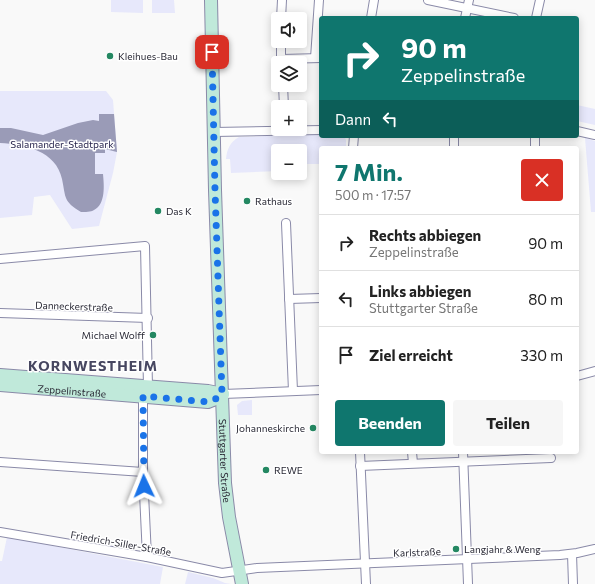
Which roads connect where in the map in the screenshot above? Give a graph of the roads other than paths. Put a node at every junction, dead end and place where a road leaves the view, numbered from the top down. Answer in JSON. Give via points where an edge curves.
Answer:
{"nodes":[{"id":1,"x":211,"y":0,"type":"edge"},
{"id":2,"x":282,"y":0,"type":"edge"},
{"id":3,"x":319,"y":0,"type":"edge"},
{"id":4,"x":374,"y":0,"type":"edge"},
{"id":5,"x":428,"y":0,"type":"edge"},
{"id":6,"x":540,"y":0,"type":"edge"},
{"id":7,"x":469,"y":4,"type":"edge"},
{"id":8,"x":281,"y":12,"type":"edge"},
{"id":9,"x":371,"y":16,"type":"edge"},
{"id":10,"x":466,"y":16,"type":"edge"},
{"id":11,"x":508,"y":16,"type":"edge"},
{"id":12,"x":536,"y":16,"type":"edge"},
{"id":13,"x":318,"y":58,"type":"edge"},
{"id":14,"x":307,"y":59,"type":"edge"},
{"id":15,"x":271,"y":130,"type":"edge"},
{"id":16,"x":307,"y":130,"type":"edge"},
{"id":17,"x":319,"y":130,"type":"edge"},
{"id":18,"x":579,"y":131,"type":"edge"},
{"id":19,"x":214,"y":132,"type":"junction"},
{"id":20,"x":595,"y":135,"type":"edge"},
{"id":21,"x":286,"y":223,"type":"dead end"},
{"id":22,"x":0,"y":259,"type":"edge"},
{"id":23,"x":319,"y":298,"type":"edge"},
{"id":24,"x":289,"y":299,"type":"junction"},
{"id":25,"x":0,"y":313,"type":"edge"},
{"id":26,"x":148,"y":318,"type":"junction"},
{"id":27,"x":595,"y":371,"type":"edge"},
{"id":28,"x":0,"y":374,"type":"edge"},
{"id":29,"x":579,"y":375,"type":"edge"},
{"id":30,"x":0,"y":385,"type":"edge"},
{"id":31,"x":319,"y":390,"type":"edge"},
{"id":32,"x":293,"y":391,"type":"junction"},
{"id":33,"x":146,"y":392,"type":"junction"},
{"id":34,"x":222,"y":394,"type":"junction"},
{"id":35,"x":360,"y":454,"type":"edge"},
{"id":36,"x":412,"y":454,"type":"edge"},
{"id":37,"x":464,"y":454,"type":"edge"},
{"id":38,"x":550,"y":458,"type":"dead end"},
{"id":39,"x":0,"y":462,"type":"edge"},
{"id":40,"x":464,"y":462,"type":"junction"},
{"id":41,"x":413,"y":464,"type":"junction"},
{"id":42,"x":360,"y":466,"type":"junction"},
{"id":43,"x":143,"y":472,"type":"junction"},
{"id":44,"x":0,"y":532,"type":"edge"},
{"id":45,"x":595,"y":549,"type":"edge"},
{"id":46,"x":572,"y":554,"type":"junction"},
{"id":47,"x":147,"y":557,"type":"junction"},
{"id":48,"x":467,"y":560,"type":"junction"},
{"id":49,"x":365,"y":564,"type":"junction"},
{"id":50,"x":239,"y":571,"type":"junction"},
{"id":51,"x":242,"y":584,"type":"edge"},
{"id":52,"x":366,"y":584,"type":"edge"},
{"id":53,"x":468,"y":584,"type":"edge"},
{"id":54,"x":573,"y":584,"type":"edge"}],
"edges":[{"from":1,"to":19,"type":"main road","name":"Stuttgarter Straße"},
{"from":2,"to":8,"type":"street"},
{"from":3,"to":13,"type":"street"},
{"from":4,"to":9,"type":"street"},
{"from":5,"to":7,"type":"street"},
{"from":6,"to":12,"type":"street"},
{"from":7,"to":10,"type":"street"},
{"from":7,"to":11,"type":"street"},
{"from":13,"to":14,"type":"street"},
{"from":15,"to":19,"type":"street"},
{"from":16,"to":17,"type":"street"},
{"from":18,"to":20,"type":"street"},
{"from":19,"to":34,"type":"main road","name":"Stuttgarter Straße"},
{"from":21,"to":24,"type":"street"},
{"from":22,"to":26,"type":"street","via":[[145,246]]},
{"from":23,"to":24,"type":"street"},
{"from":24,"to":32,"type":"street"},
{"from":25,"to":26,"type":"street","name":"Danneckerstraße"},
{"from":26,"to":33,"type":"street"},
{"from":27,"to":29,"type":"street"},
{"from":28,"to":33,"type":"main road","name":"Zeppelinstraße"},
{"from":30,"to":33,"type":"main road","name":"Zeppelinstraße"},
{"from":31,"to":32,"type":"street"},
{"from":32,"to":34,"type":"street"},
{"from":33,"to":34,"type":"main road","name":"Zeppelinstraße","via":[[208,402]]},
{"from":33,"to":43,"type":"street"},
{"from":34,"to":50,"type":"main road","name":"Stuttgarter Straße","via":[[227,501]]},
{"from":35,"to":42,"type":"street"},
{"from":36,"to":41,"type":"street"},
{"from":37,"to":40,"type":"street"},
{"from":38,"to":40,"type":"street"},
{"from":39,"to":43,"type":"street"},
{"from":40,"to":41,"type":"street"},
{"from":40,"to":48,"type":"street"},
{"from":41,"to":42,"type":"street"},
{"from":42,"to":49,"type":"street"},
{"from":43,"to":47,"type":"street"},
{"from":44,"to":47,"type":"street","name":"Friedrich-Siller-Straße"},
{"from":45,"to":46,"type":"street","name":"Karlstraße"},
{"from":46,"to":48,"type":"street","name":"Karlstraße"},
{"from":46,"to":54,"type":"street"},
{"from":47,"to":50,"type":"street","name":"Friedrich-Siller-Straße","via":[[222,573]]},
{"from":48,"to":49,"type":"street","name":"Karlstraße"},
{"from":48,"to":53,"type":"street"},
{"from":49,"to":50,"type":"street","name":"Karlstraße"},
{"from":49,"to":52,"type":"street"},
{"from":50,"to":51,"type":"main road","name":"Stuttgarter Straße"}]}
